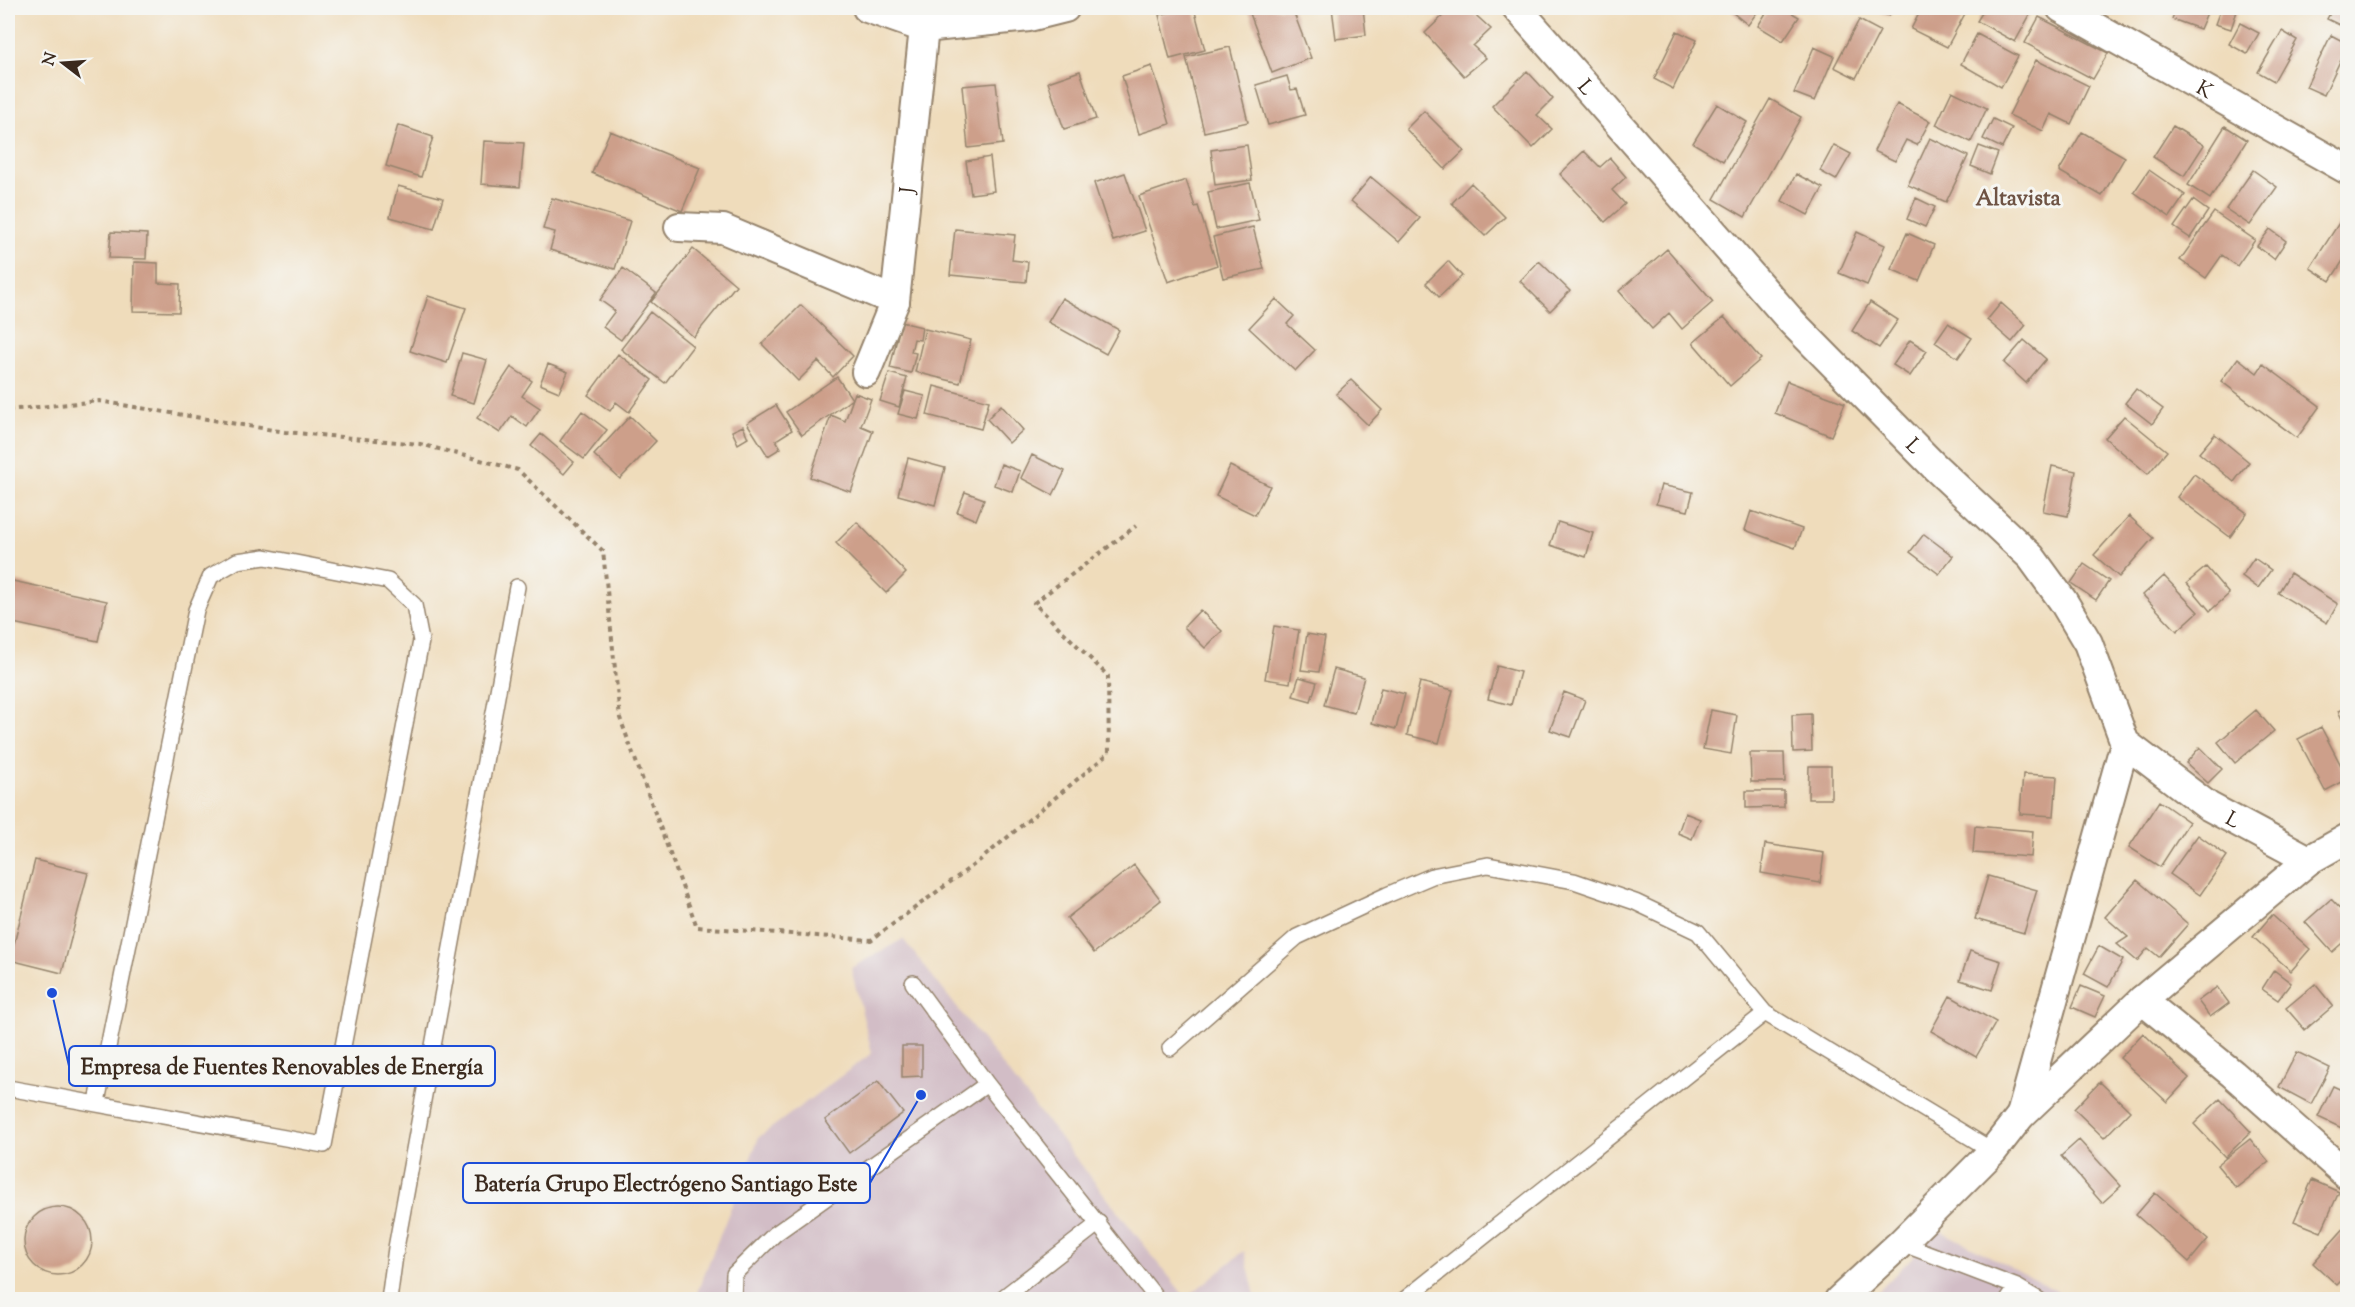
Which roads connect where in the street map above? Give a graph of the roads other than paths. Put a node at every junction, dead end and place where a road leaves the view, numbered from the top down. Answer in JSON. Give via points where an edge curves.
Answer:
{"nodes":[{"id":1,"x":867,"y":8,"type":"edge"},
{"id":2,"x":1065,"y":8,"type":"edge"},
{"id":3,"x":1517,"y":8,"type":"edge"},
{"id":4,"x":2061,"y":8,"type":"edge"},
{"id":5,"x":930,"y":18,"type":"edge"},
{"id":6,"x":2348,"y":170,"type":"edge"},
{"id":7,"x":679,"y":227,"type":"dead end"},
{"id":8,"x":895,"y":301,"type":"junction"},
{"id":9,"x":866,"y":372,"type":"dead end"},
{"id":10,"x":517,"y":587,"type":"dead end"},
{"id":11,"x":2125,"y":743,"type":"junction"},
{"id":12,"x":2348,"y":838,"type":"edge"},
{"id":13,"x":2309,"y":860,"type":"junction"},
{"id":14,"x":913,"y":983,"type":"dead end"},
{"id":15,"x":2142,"y":1000,"type":"junction"},
{"id":16,"x":1764,"y":1013,"type":"junction"},
{"id":17,"x":1170,"y":1048,"type":"dead end"},
{"id":18,"x":987,"y":1084,"type":"junction"},
{"id":19,"x":8,"y":1088,"type":"edge"},
{"id":20,"x":97,"y":1102,"type":"junction"},
{"id":21,"x":2021,"y":1115,"type":"junction"},
{"id":22,"x":1993,"y":1151,"type":"junction"},
{"id":23,"x":2348,"y":1176,"type":"edge"},
{"id":24,"x":1100,"y":1223,"type":"junction"},
{"id":25,"x":1901,"y":1244,"type":"junction"},
{"id":26,"x":2012,"y":1293,"type":"edge"},
{"id":27,"x":389,"y":1299,"type":"edge"},
{"id":28,"x":733,"y":1299,"type":"edge"},
{"id":29,"x":1000,"y":1299,"type":"edge"},
{"id":30,"x":1158,"y":1299,"type":"edge"},
{"id":31,"x":1404,"y":1299,"type":"edge"},
{"id":32,"x":1839,"y":1299,"type":"edge"},
{"id":33,"x":2039,"y":1299,"type":"edge"}],
"edges":[{"from":1,"to":5,"type":"street"},
{"from":2,"to":5,"type":"street","via":[[1029,17]]},
{"from":3,"to":11,"type":"street","name":"L","via":[[1793,323],[1934,466],[2031,557],[2088,643]]},
{"from":4,"to":6,"type":"street","name":"K"},
{"from":5,"to":8,"type":"street","name":"J"},
{"from":7,"to":8,"type":"street","via":[[723,229]]},
{"from":8,"to":9,"type":"street","name":"J"},
{"from":10,"to":27,"type":"lane"},
{"from":11,"to":13,"type":"street","name":"L","via":[[2208,806]]},
{"from":11,"to":21,"type":"street"},
{"from":12,"to":13,"type":"street"},
{"from":13,"to":15,"type":"street"},
{"from":14,"to":18,"type":"lane"},
{"from":15,"to":21,"type":"street"},
{"from":15,"to":23,"type":"street"},
{"from":16,"to":17,"type":"lane","via":[[1698,932],[1635,902],[1574,881],[1488,865],[1432,876],[1297,937]]},
{"from":16,"to":22,"type":"lane"},
{"from":16,"to":31,"type":"lane"},
{"from":18,"to":24,"type":"lane"},
{"from":18,"to":28,"type":"lane","via":[[775,1234],[734,1274]]},
{"from":19,"to":20,"type":"lane"},
{"from":20,"to":20,"type":"lane","via":[[324,1145],[421,641],[414,605],[388,581],[265,557],[237,561],[211,576],[196,610]]},
{"from":21,"to":22,"type":"street"},
{"from":22,"to":25,"type":"street"},
{"from":24,"to":29,"type":"lane"},
{"from":24,"to":30,"type":"lane"},
{"from":25,"to":26,"type":"lane"},
{"from":25,"to":32,"type":"street"},
{"from":26,"to":33,"type":"lane"}]}
